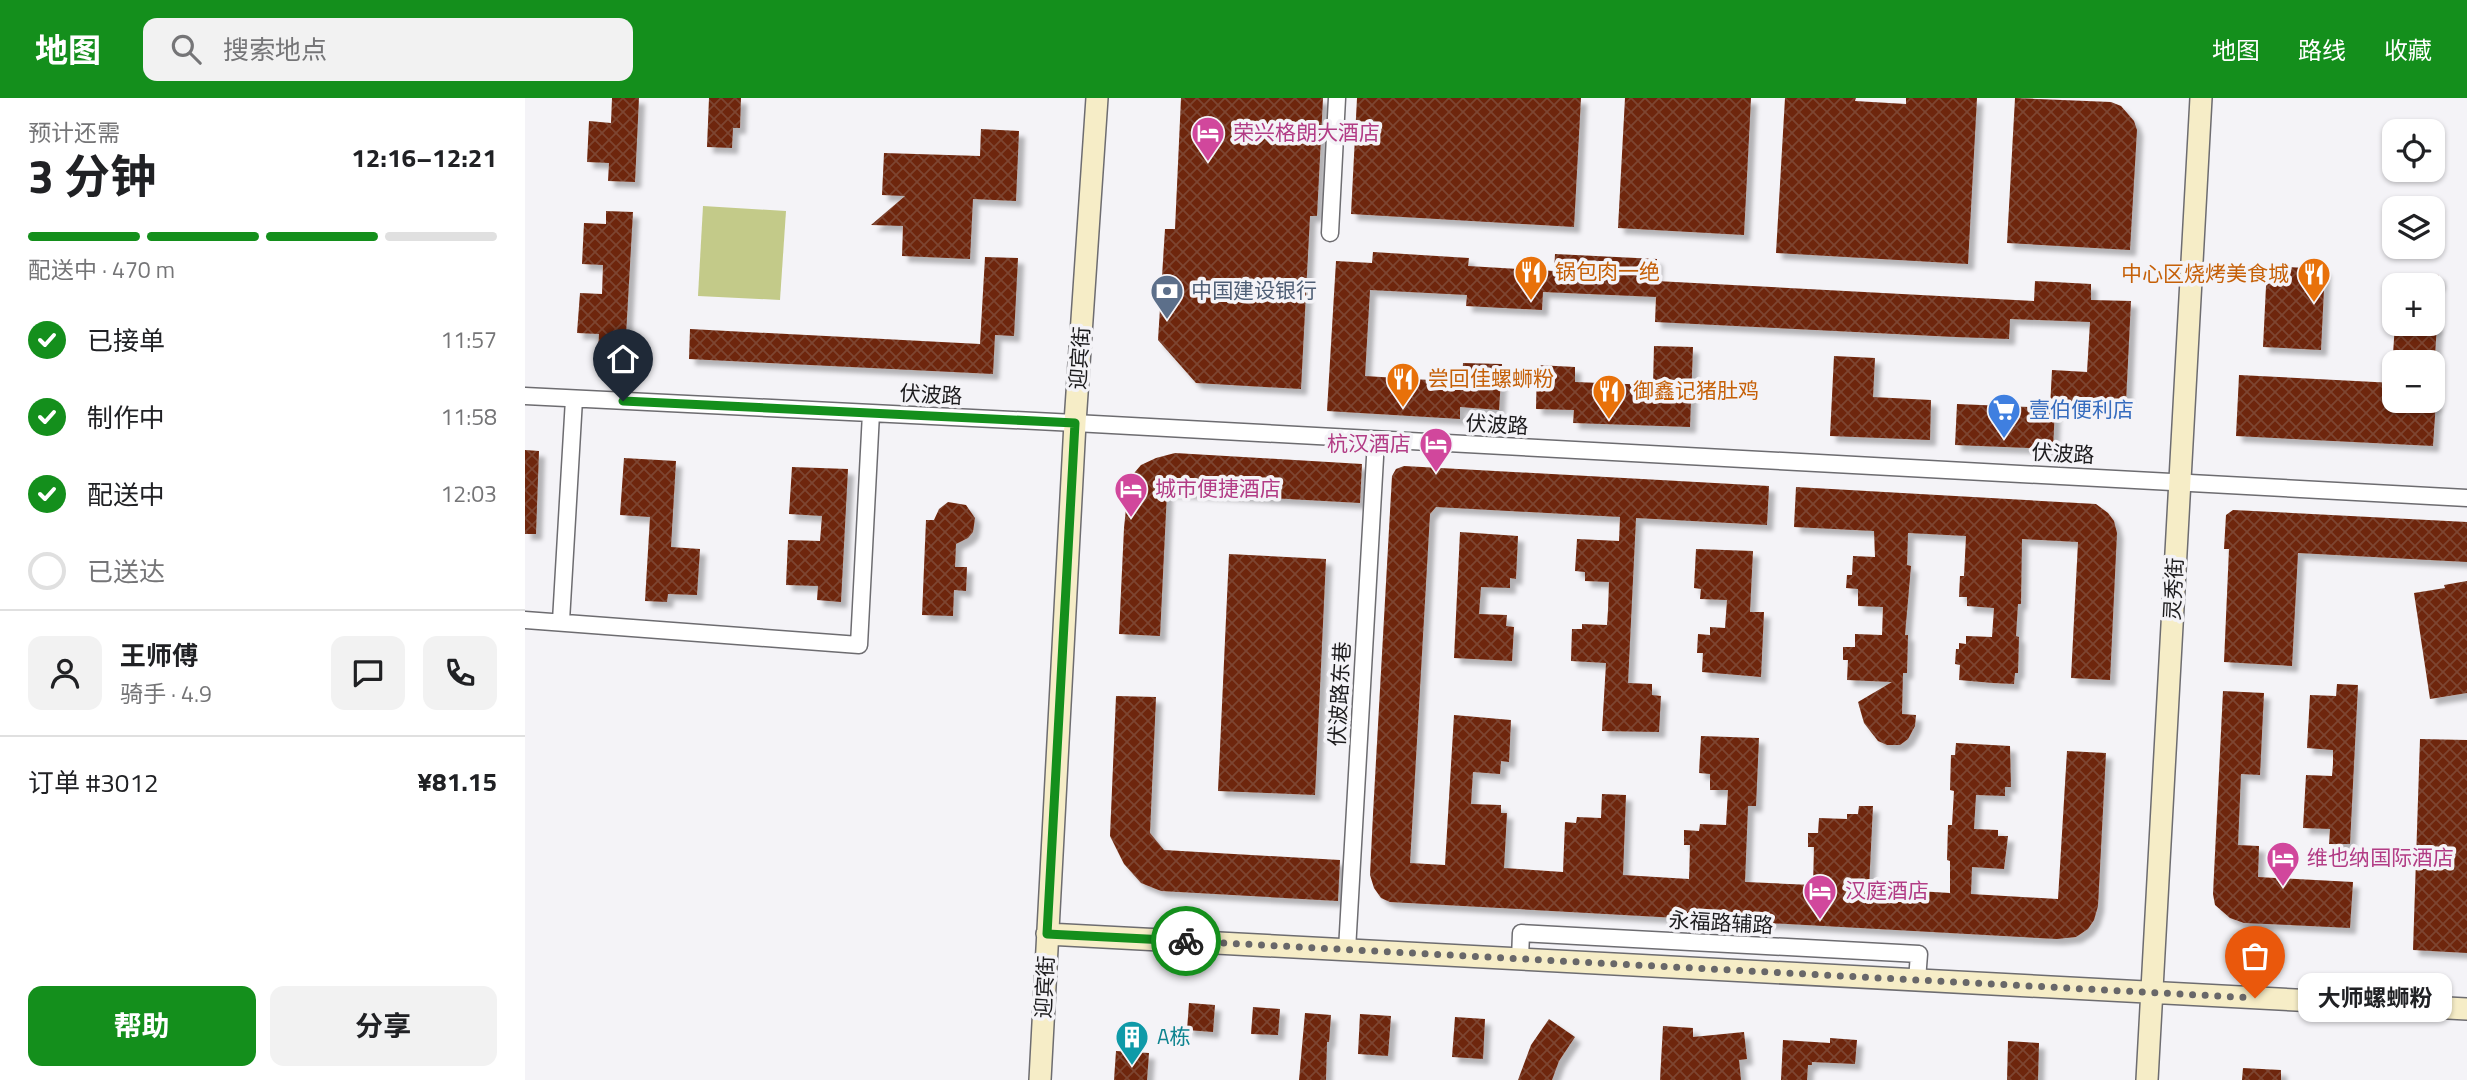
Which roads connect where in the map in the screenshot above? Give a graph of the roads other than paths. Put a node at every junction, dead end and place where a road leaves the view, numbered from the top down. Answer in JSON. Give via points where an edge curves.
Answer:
{"nodes":[{"id":1,"x":1097,"y":98,"type":"edge"},
{"id":2,"x":1337,"y":98,"type":"edge"},
{"id":3,"x":2201,"y":102,"type":"edge"},
{"id":4,"x":1330,"y":233,"type":"dead end"},
{"id":5,"x":525,"y":397,"type":"edge"},
{"id":6,"x":574,"y":399,"type":"junction"},
{"id":7,"x":871,"y":414,"type":"junction"},
{"id":8,"x":1075,"y":423,"type":"junction"},
{"id":9,"x":1376,"y":440,"type":"junction"},
{"id":10,"x":2180,"y":481,"type":"junction"},
{"id":11,"x":2467,"y":498,"type":"edge"},
{"id":12,"x":525,"y":620,"type":"edge"},
{"id":13,"x":561,"y":621,"type":"junction"},
{"id":14,"x":1047,"y":934,"type":"junction"},
{"id":15,"x":1347,"y":950,"type":"junction"},
{"id":16,"x":2152,"y":993,"type":"junction"},
{"id":17,"x":2467,"y":1009,"type":"edge"},
{"id":18,"x":1039,"y":1080,"type":"edge"},
{"id":19,"x":2147,"y":1080,"type":"edge"}],
"edges":[{"from":1,"to":8,"type":"main road","name":"迎宾街"},
{"from":2,"to":4,"type":"street"},
{"from":3,"to":10,"type":"main road","name":"灵秀街"},
{"from":5,"to":6,"type":"street","name":"伏波路"},
{"from":6,"to":7,"type":"street","name":"伏波路"},
{"from":6,"to":13,"type":"street"},
{"from":7,"to":8,"type":"street","name":"伏波路"},
{"from":7,"to":13,"type":"street","via":[[859,645]]},
{"from":8,"to":9,"type":"street","name":"伏波路"},
{"from":8,"to":14,"type":"main road","name":"迎宾街"},
{"from":9,"to":10,"type":"street","name":"伏波路"},
{"from":9,"to":15,"type":"street","name":"伏波路东巷"},
{"from":10,"to":11,"type":"street","name":"伏波路"},
{"from":10,"to":16,"type":"main road","name":"灵秀街"},
{"from":12,"to":13,"type":"street"},
{"from":14,"to":15,"type":"main road"},
{"from":14,"to":18,"type":"main road","name":"迎宾街"},
{"from":15,"to":16,"type":"main road"},
{"from":16,"to":17,"type":"main road"},
{"from":16,"to":19,"type":"main road","name":"灵秀街"}]}
